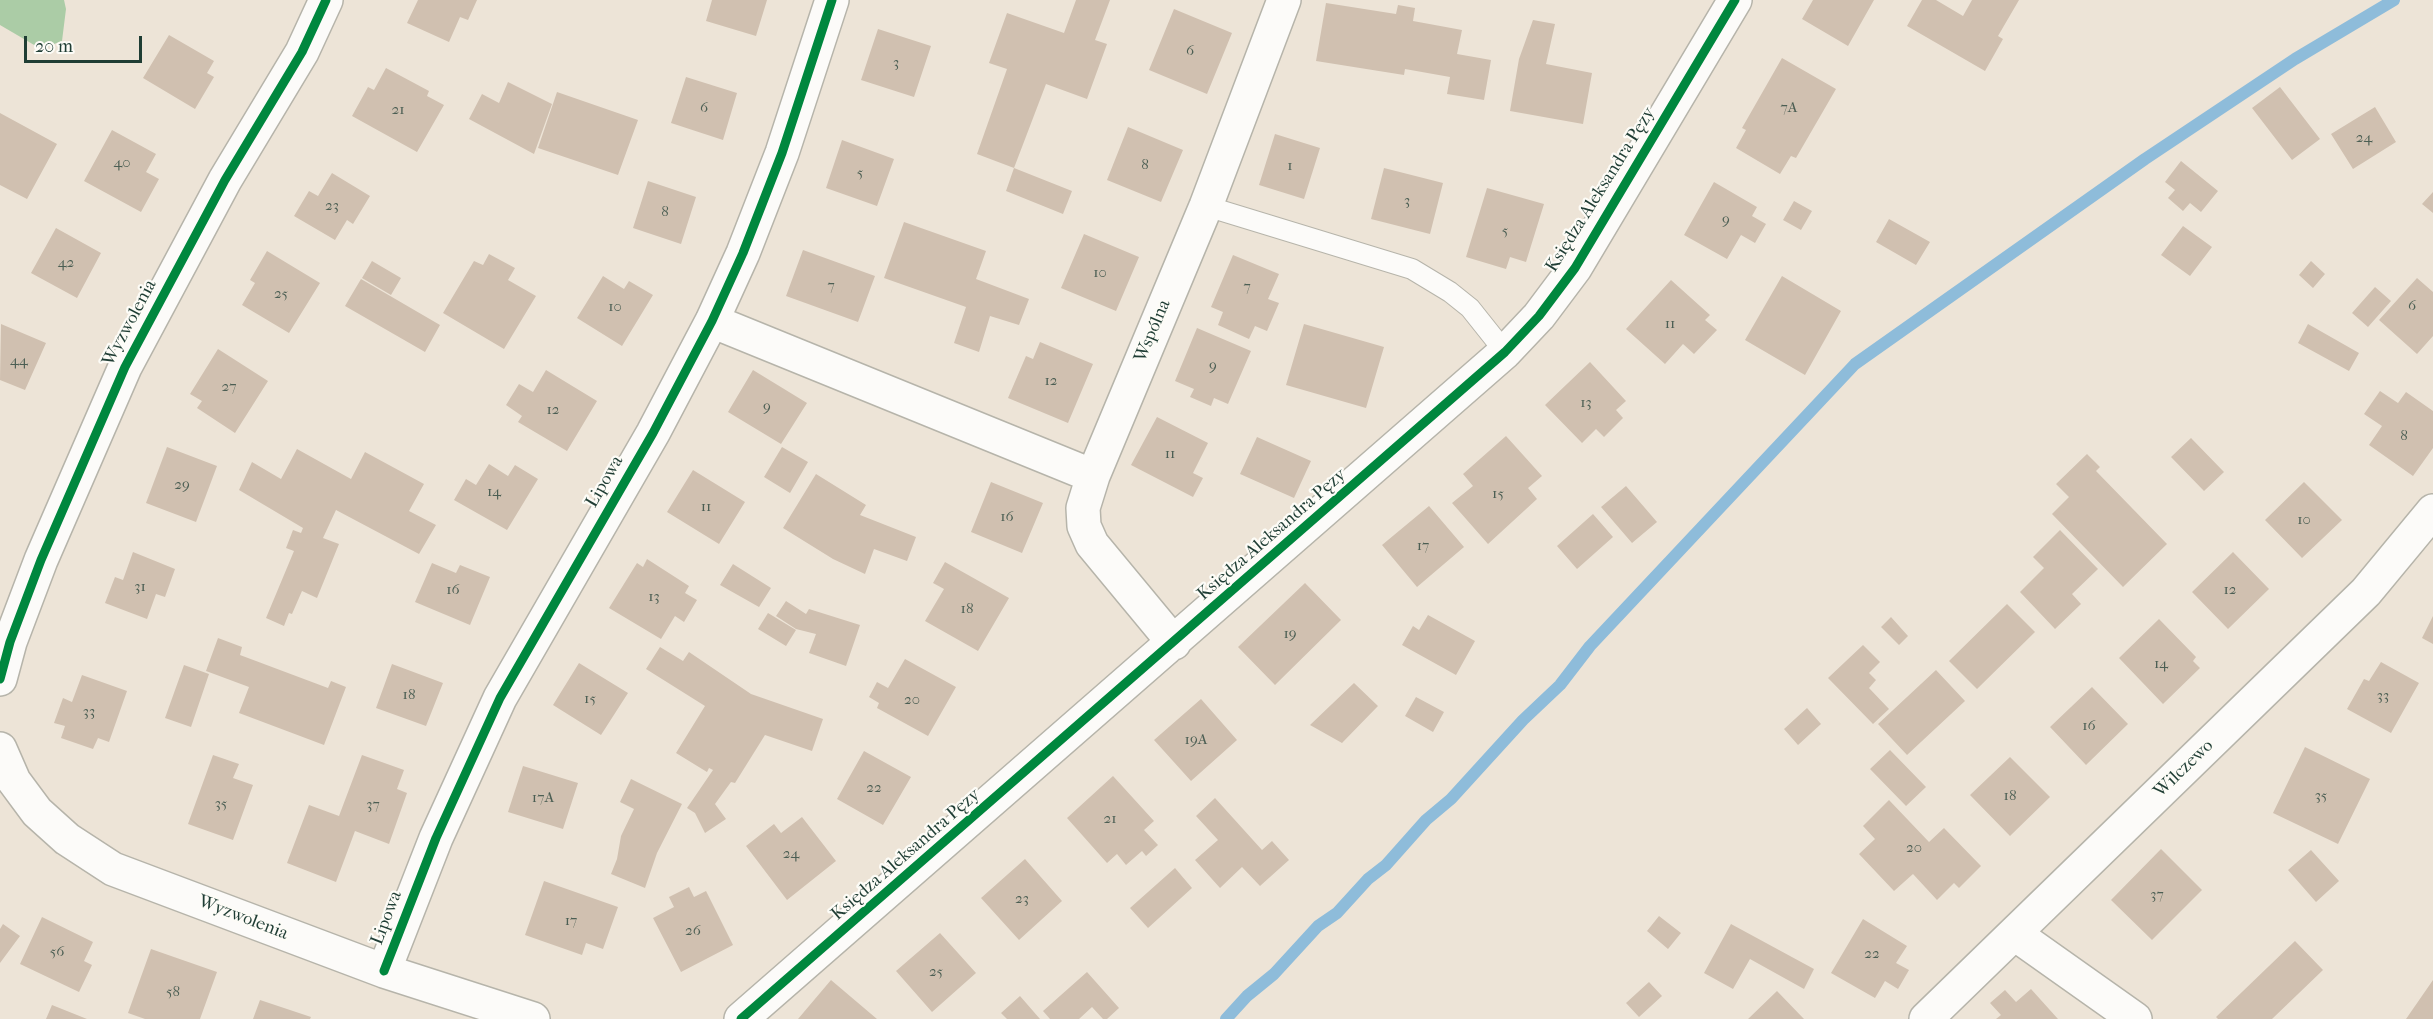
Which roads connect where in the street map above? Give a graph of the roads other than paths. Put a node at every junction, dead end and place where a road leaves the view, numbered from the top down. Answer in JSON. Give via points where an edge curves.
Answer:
{"nodes":[{"id":1,"x":326,"y":0,"type":"edge"},
{"id":2,"x":832,"y":0,"type":"edge"},
{"id":3,"x":1284,"y":0,"type":"edge"},
{"id":4,"x":1735,"y":0,"type":"edge"},
{"id":5,"x":1206,"y":206,"type":"junction"},
{"id":6,"x":712,"y":321,"type":"junction"},
{"id":7,"x":1505,"y":352,"type":"junction"},
{"id":8,"x":1093,"y":476,"type":"junction"},
{"id":9,"x":2433,"y":511,"type":"edge"},
{"id":10,"x":1174,"y":643,"type":"junction"},
{"id":11,"x":0,"y":679,"type":"edge"},
{"id":12,"x":0,"y":749,"type":"edge"},
{"id":13,"x":2015,"y":934,"type":"junction"},
{"id":14,"x":384,"y":971,"type":"junction"},
{"id":15,"x":533,"y":1019,"type":"edge"},
{"id":16,"x":741,"y":1019,"type":"edge"},
{"id":17,"x":1926,"y":1019,"type":"edge"},
{"id":18,"x":2135,"y":1019,"type":"edge"}],
"edges":[{"from":1,"to":11,"type":"street","name":"Wyzwolenia","via":[[302,52],[225,180],[124,367],[41,560]]},
{"from":2,"to":6,"type":"street","name":"Lipowa","via":[[782,153]]},
{"from":3,"to":5,"type":"street","name":"Wspólna"},
{"from":4,"to":7,"type":"street","name":"Księdza Aleksandra Pęzy","via":[[1575,268],[1539,316]]},
{"from":5,"to":7,"type":"lane","via":[[1412,269],[1470,308]]},
{"from":5,"to":8,"type":"street","name":"Wspólna"},
{"from":6,"to":8,"type":"street"},
{"from":6,"to":14,"type":"street","name":"Lipowa","via":[[653,433],[500,698],[436,838]]},
{"from":7,"to":10,"type":"street","name":"Księdza Aleksandra Pęzy"},
{"from":8,"to":10,"type":"street","name":"Wspólna","via":[[1083,508],[1084,526],[1092,544]]},
{"from":9,"to":13,"type":"street","name":"Wilczewo","via":[[2366,592]]},
{"from":10,"to":16,"type":"street","name":"Księdza Aleksandra Pęzy"},
{"from":12,"to":14,"type":"street","name":"Wyzwolenia","via":[[14,781],[37,812],[67,839],[113,869]]},
{"from":13,"to":17,"type":"street","name":"Wilczewo"},
{"from":13,"to":18,"type":"street"},
{"from":14,"to":15,"type":"street","name":"Wyzwolenia"}]}
